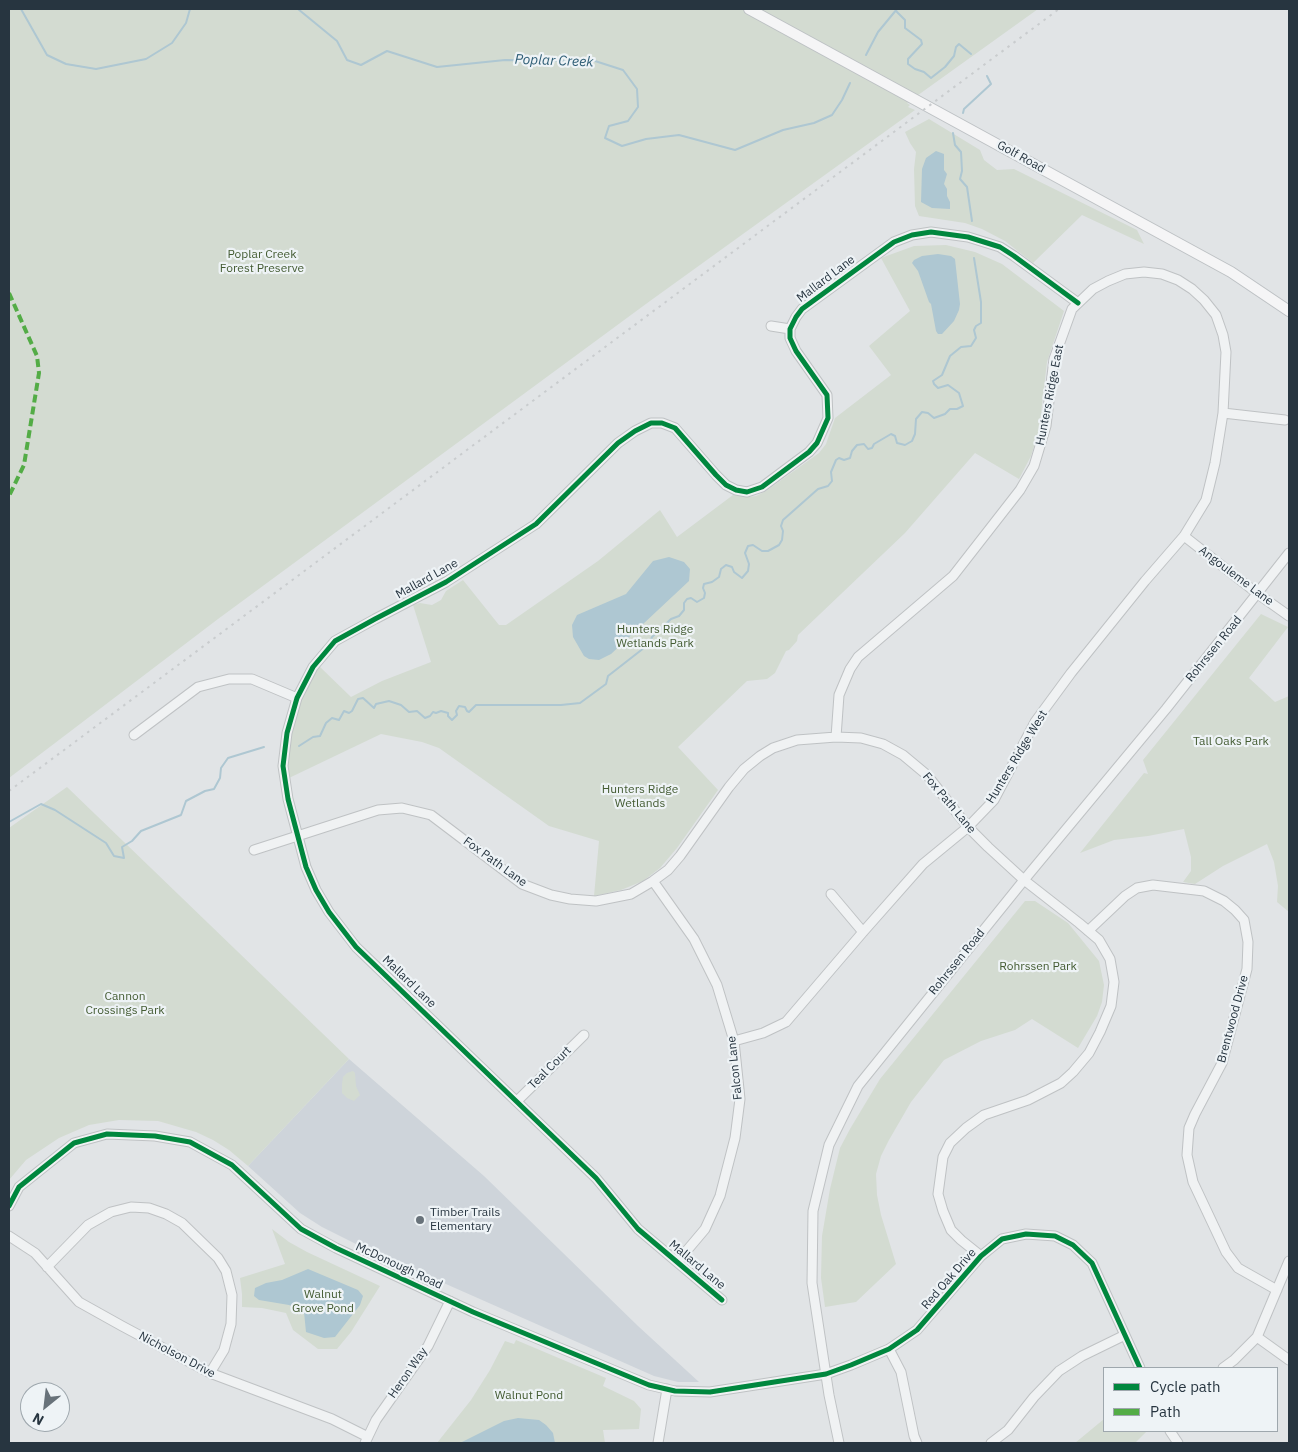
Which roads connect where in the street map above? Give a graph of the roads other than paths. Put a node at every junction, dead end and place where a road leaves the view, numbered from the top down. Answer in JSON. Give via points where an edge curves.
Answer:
{"nodes":[{"id":1,"x":749,"y":9,"type":"edge"},
{"id":2,"x":1078,"y":303,"type":"junction"},
{"id":3,"x":1289,"y":311,"type":"edge"},
{"id":4,"x":771,"y":326,"type":"dead end"},
{"id":5,"x":790,"y":329,"type":"junction"},
{"id":6,"x":1223,"y":413,"type":"junction"},
{"id":7,"x":1285,"y":420,"type":"dead end"},
{"id":8,"x":1184,"y":536,"type":"junction"},
{"id":9,"x":1289,"y":553,"type":"edge"},
{"id":10,"x":1258,"y":594,"type":"junction"},
{"id":11,"x":1289,"y":616,"type":"edge"},
{"id":12,"x":297,"y":698,"type":"junction"},
{"id":13,"x":134,"y":735,"type":"dead end"},
{"id":14,"x":836,"y":737,"type":"junction"},
{"id":15,"x":968,"y":827,"type":"junction"},
{"id":16,"x":297,"y":835,"type":"junction"},
{"id":17,"x":254,"y":850,"type":"dead end"},
{"id":18,"x":1024,"y":880,"type":"junction"},
{"id":19,"x":654,"y":881,"type":"junction"},
{"id":20,"x":831,"y":894,"type":"dead end"},
{"id":21,"x":1088,"y":930,"type":"junction"},
{"id":22,"x":863,"y":932,"type":"junction"},
{"id":23,"x":584,"y":1035,"type":"dead end"},
{"id":24,"x":734,"y":1041,"type":"junction"},
{"id":25,"x":517,"y":1100,"type":"junction"},
{"id":26,"x":9,"y":1206,"type":"edge"},
{"id":27,"x":9,"y":1236,"type":"edge"},
{"id":28,"x":980,"y":1256,"type":"junction"},
{"id":29,"x":678,"y":1261,"type":"junction"},
{"id":30,"x":1289,"y":1261,"type":"edge"},
{"id":31,"x":47,"y":1267,"type":"junction"},
{"id":32,"x":1277,"y":1290,"type":"junction"},
{"id":33,"x":722,"y":1300,"type":"dead end"},
{"id":34,"x":450,"y":1301,"type":"junction"},
{"id":35,"x":1125,"y":1335,"type":"junction"},
{"id":36,"x":1257,"y":1337,"type":"junction"},
{"id":37,"x":889,"y":1349,"type":"junction"},
{"id":38,"x":1289,"y":1360,"type":"edge"},
{"id":39,"x":1140,"y":1367,"type":"edge"},
{"id":40,"x":1224,"y":1367,"type":"edge"},
{"id":41,"x":210,"y":1373,"type":"junction"},
{"id":42,"x":826,"y":1374,"type":"junction"},
{"id":43,"x":667,"y":1389,"type":"junction"},
{"id":44,"x":1171,"y":1432,"type":"edge"},
{"id":45,"x":367,"y":1440,"type":"edge"},
{"id":46,"x":658,"y":1443,"type":"edge"},
{"id":47,"x":839,"y":1443,"type":"edge"},
{"id":48,"x":917,"y":1443,"type":"edge"},
{"id":49,"x":991,"y":1443,"type":"edge"},
{"id":50,"x":1178,"y":1443,"type":"edge"}],
"edges":[{"from":1,"to":3,"type":"main road","name":"Golf Road","via":[[1231,272]]},
{"from":2,"to":5,"type":"street","name":"Mallard Lane","via":[[1000,247],[968,237],[931,232],[912,235],[879,251],[802,309]]},
{"from":2,"to":6,"type":"street","name":"Hunters Ridge East","via":[[1093,290],[1125,274],[1162,274],[1192,289],[1216,316],[1223,335],[1226,352]]},
{"from":2,"to":14,"type":"street","name":"Hunters Ridge East","via":[[1072,309],[1054,359],[1046,426],[1034,466],[953,576],[858,658],[839,695]]},
{"from":4,"to":5,"type":"street"},
{"from":5,"to":12,"type":"street","name":"Mallard Lane","via":[[796,352],[827,395],[828,418],[817,443],[809,452],[762,487],[747,492],[736,490],[716,475],[676,428],[651,423],[618,443],[536,524],[446,582],[335,641],[313,667]]},
{"from":6,"to":7,"type":"street"},
{"from":6,"to":8,"type":"street","name":"Hunters Ridge West","via":[[1206,500]]},
{"from":8,"to":10,"type":"street","name":"Angouleme Lane"},
{"from":8,"to":15,"type":"street","name":"Hunters Ridge West","via":[[1066,680],[1035,722],[994,800]]},
{"from":9,"to":10,"type":"street","name":"Rohrssen Road"},
{"from":10,"to":11,"type":"street","name":"Angouleme Lane"},
{"from":10,"to":18,"type":"street","name":"Rohrssen Road"},
{"from":12,"to":13,"type":"street","via":[[252,679],[229,679],[198,687]]},
{"from":12,"to":16,"type":"street","name":"Mallard Lane","via":[[287,733],[283,766]]},
{"from":14,"to":15,"type":"street","name":"Fox Path Lane","via":[[869,740],[903,755],[927,775]]},
{"from":14,"to":19,"type":"street","name":"Fox Path Lane","via":[[796,740],[760,756],[728,787],[680,856]]},
{"from":15,"to":18,"type":"street","name":"Fox Path Lane"},
{"from":15,"to":22,"type":"street","name":"Hunters Ridge West","via":[[923,864]]},
{"from":16,"to":17,"type":"street","name":"Fox Path Lane"},
{"from":16,"to":19,"type":"street","name":"Fox Path Lane","via":[[378,810],[402,808],[431,815],[522,884],[552,895],[596,901],[631,894]]},
{"from":16,"to":25,"type":"street","name":"Mallard Lane","via":[[316,890],[356,946]]},
{"from":18,"to":21,"type":"street","name":"Fox Path Lane"},
{"from":18,"to":42,"type":"street","name":"Rohrssen Road","via":[[858,1086],[829,1145],[813,1211],[812,1283]]},
{"from":19,"to":24,"type":"street","name":"Falcon Lane","via":[[694,939],[717,984]]},
{"from":20,"to":22,"type":"street"},
{"from":21,"to":28,"type":"street","name":"Fox Path Lane","via":[[1099,940],[1110,959],[1114,982],[1111,1006],[1089,1053],[1061,1083],[1028,1100],[984,1115],[950,1143],[943,1156],[938,1194],[943,1210],[952,1230]]},
{"from":21,"to":32,"type":"street","name":"Brentwood Drive","via":[[1125,896],[1137,888],[1153,885],[1204,891],[1224,901],[1244,920],[1248,942],[1247,969],[1222,1063],[1189,1128],[1187,1155],[1193,1182],[1226,1252],[1238,1268]]},
{"from":22,"to":24,"type":"street","name":"Hunters Ridge West","via":[[786,1022]]},
{"from":23,"to":25,"type":"street","name":"Teal Court"},
{"from":24,"to":29,"type":"street","name":"Falcon Lane","via":[[740,1099],[735,1138],[720,1196],[705,1228]]},
{"from":25,"to":29,"type":"street","name":"Mallard Lane","via":[[596,1178],[638,1229]]},
{"from":26,"to":34,"type":"street","name":"McDonough Road","via":[[19,1187],[74,1143],[107,1134],[155,1136],[190,1142],[232,1165],[301,1229]]},
{"from":27,"to":31,"type":"street","name":"Nicholson Drive","via":[[35,1253]]},
{"from":28,"to":35,"type":"street","name":"Red Oak Drive","via":[[1002,1239],[1026,1234],[1055,1236],[1074,1245],[1092,1263]]},
{"from":28,"to":37,"type":"street","name":"Red Oak Drive","via":[[917,1330]]},
{"from":29,"to":33,"type":"street","name":"Mallard Lane"},
{"from":30,"to":32,"type":"street"},
{"from":31,"to":41,"type":"street","name":"Nicholson Drive","via":[[79,1302]]},
{"from":31,"to":41,"type":"street","via":[[88,1225],[111,1212],[131,1207],[149,1208],[182,1223],[218,1258],[226,1271],[232,1295],[231,1324],[224,1350]]},
{"from":32,"to":36,"type":"street"},
{"from":34,"to":43,"type":"street","name":"McDonough Road","via":[[649,1385]]},
{"from":34,"to":45,"type":"street","name":"Heron Way","via":[[428,1346],[376,1420]]},
{"from":35,"to":39,"type":"street","name":"Red Oak Drive"},
{"from":35,"to":49,"type":"street","via":[[1059,1371],[1008,1430]]},
{"from":36,"to":38,"type":"street"},
{"from":36,"to":40,"type":"street"},
{"from":37,"to":42,"type":"street","name":"Red Oak Drive"},
{"from":37,"to":48,"type":"street","via":[[901,1372]]},
{"from":41,"to":45,"type":"street","name":"Nicholson Drive","via":[[323,1416]]},
{"from":42,"to":43,"type":"street","name":"McDonough Road","via":[[710,1392]]},
{"from":42,"to":47,"type":"street","name":"Rohrssen Road"},
{"from":43,"to":46,"type":"street"},
{"from":44,"to":50,"type":"street"}]}
